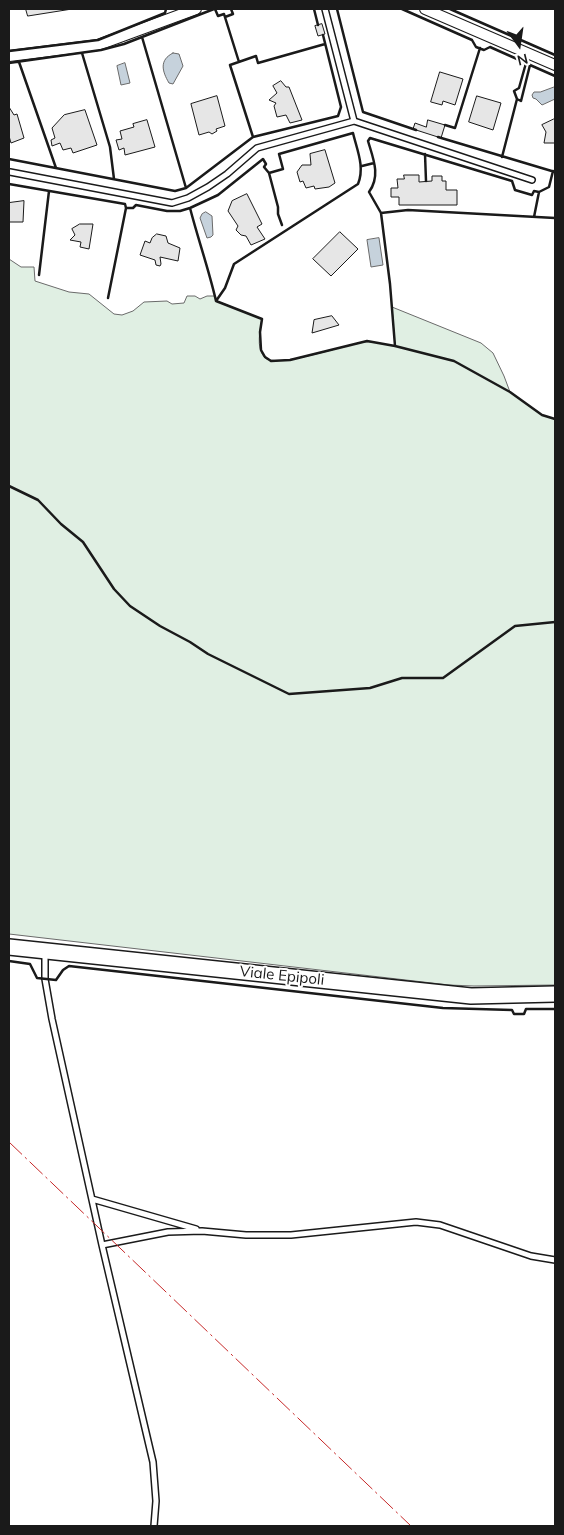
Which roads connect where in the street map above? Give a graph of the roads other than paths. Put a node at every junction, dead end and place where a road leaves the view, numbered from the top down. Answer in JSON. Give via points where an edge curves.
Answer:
{"nodes":[{"id":1,"x":196,"y":9,"type":"edge"},
{"id":2,"x":326,"y":9,"type":"edge"},
{"id":3,"x":425,"y":9,"type":"edge"},
{"id":4,"x":9,"y":56,"type":"edge"},
{"id":5,"x":555,"y":65,"type":"edge"},
{"id":6,"x":354,"y":121,"type":"junction"},
{"id":7,"x":10,"y":172,"type":"dead end"},
{"id":8,"x":532,"y":180,"type":"dead end"},
{"id":9,"x":9,"y":947,"type":"edge"},
{"id":10,"x":45,"y":951,"type":"junction"},
{"id":11,"x":555,"y":994,"type":"edge"},
{"id":12,"x":92,"y":1199,"type":"junction"},
{"id":13,"x":202,"y":1231,"type":"junction"},
{"id":14,"x":102,"y":1245,"type":"junction"},
{"id":15,"x":555,"y":1260,"type":"edge"},
{"id":16,"x":154,"y":1526,"type":"edge"}],
"edges":[{"from":1,"to":4,"type":"street","via":[[98,45]]},
{"from":2,"to":6,"type":"lane"},
{"from":3,"to":5,"type":"street"},
{"from":6,"to":7,"type":"lane","via":[[257,148],[208,187],[172,203]]},
{"from":6,"to":8,"type":"lane"},
{"from":9,"to":10,"type":"main road","name":"Viale Epipoli"},
{"from":10,"to":11,"type":"main road","name":"Viale Epipoli","via":[[471,996]]},
{"from":10,"to":12,"type":"lane","via":[[52,1020]]},
{"from":12,"to":13,"type":"lane"},
{"from":12,"to":14,"type":"lane"},
{"from":13,"to":14,"type":"lane","via":[[168,1232]]},
{"from":13,"to":15,"type":"lane","via":[[246,1235],[291,1234],[416,1222],[440,1225],[531,1256]]},
{"from":14,"to":16,"type":"lane","via":[[153,1462]]}]}
